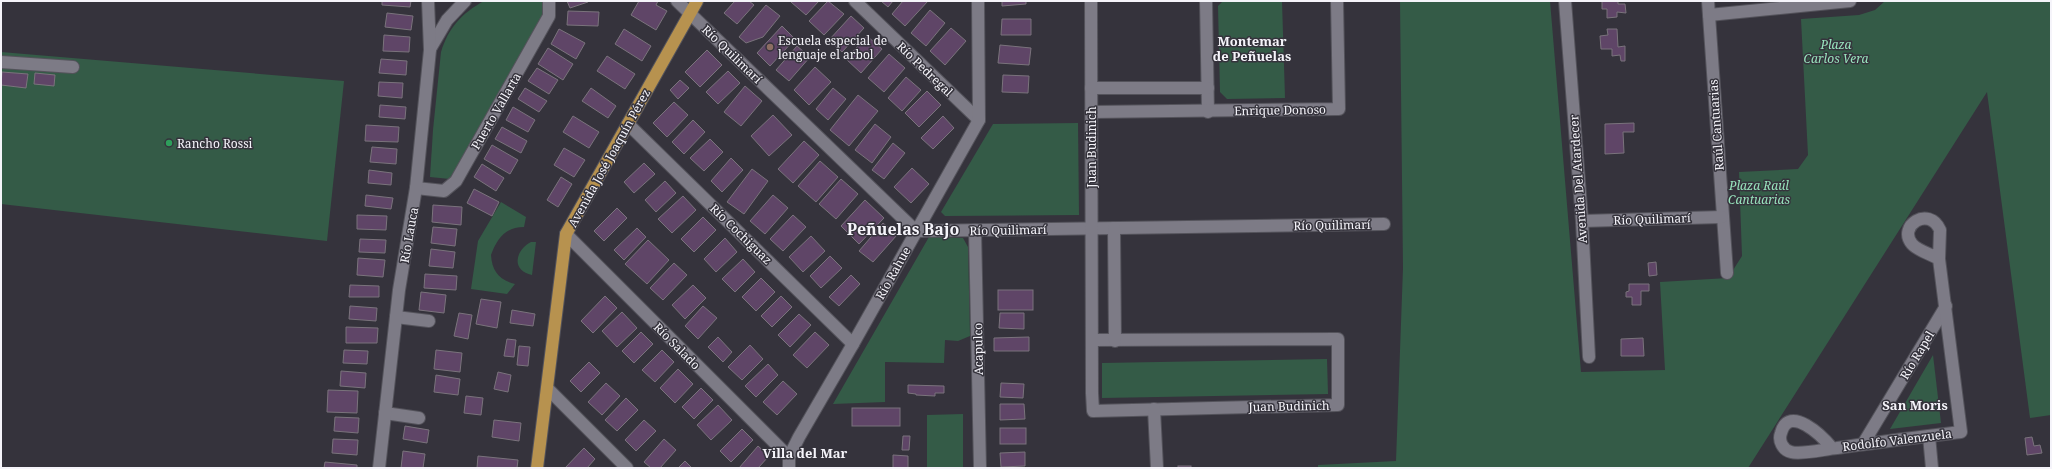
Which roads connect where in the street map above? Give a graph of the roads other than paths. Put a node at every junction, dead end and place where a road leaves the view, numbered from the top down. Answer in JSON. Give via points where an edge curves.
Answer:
{"nodes":[{"id":1,"x":428,"y":1,"type":"edge"},
{"id":2,"x":465,"y":1,"type":"edge"},
{"id":3,"x":549,"y":1,"type":"edge"},
{"id":4,"x":677,"y":1,"type":"edge"},
{"id":5,"x":697,"y":1,"type":"edge"},
{"id":6,"x":855,"y":1,"type":"edge"},
{"id":7,"x":978,"y":1,"type":"edge"},
{"id":8,"x":1091,"y":1,"type":"edge"},
{"id":9,"x":1206,"y":1,"type":"edge"},
{"id":10,"x":1337,"y":1,"type":"edge"},
{"id":11,"x":1565,"y":1,"type":"edge"},
{"id":12,"x":1708,"y":1,"type":"edge"},
{"id":13,"x":1850,"y":1,"type":"edge"},
{"id":14,"x":690,"y":14,"type":"junction"},
{"id":15,"x":1709,"y":15,"type":"junction"},
{"id":16,"x":430,"y":50,"type":"junction"},
{"id":17,"x":1,"y":62,"type":"edge"},
{"id":18,"x":73,"y":66,"type":"dead end"},
{"id":19,"x":1091,"y":88,"type":"junction"},
{"id":20,"x":1208,"y":88,"type":"junction"},
{"id":21,"x":1091,"y":112,"type":"junction"},
{"id":22,"x":1208,"y":112,"type":"junction"},
{"id":23,"x":979,"y":120,"type":"junction"},
{"id":24,"x":628,"y":124,"type":"junction"},
{"id":25,"x":416,"y":188,"type":"junction"},
{"id":26,"x":1722,"y":217,"type":"junction"},
{"id":27,"x":1582,"y":221,"type":"junction"},
{"id":28,"x":1384,"y":224,"type":"dead end"},
{"id":29,"x":1091,"y":228,"type":"junction"},
{"id":30,"x":1114,"y":228,"type":"junction"},
{"id":31,"x":975,"y":230,"type":"junction"},
{"id":32,"x":916,"y":231,"type":"junction"},
{"id":33,"x":566,"y":234,"type":"junction"},
{"id":34,"x":1939,"y":259,"type":"dead end"},
{"id":35,"x":1727,"y":273,"type":"dead end"},
{"id":36,"x":1946,"y":306,"type":"junction"},
{"id":37,"x":396,"y":317,"type":"junction"},
{"id":38,"x":430,"y":321,"type":"dead end"},
{"id":39,"x":1092,"y":340,"type":"junction"},
{"id":40,"x":1115,"y":341,"type":"junction"},
{"id":41,"x":853,"y":344,"type":"junction"},
{"id":42,"x":1589,"y":357,"type":"dead end"},
{"id":43,"x":548,"y":389,"type":"junction"},
{"id":44,"x":1154,"y":409,"type":"junction"},
{"id":45,"x":385,"y":413,"type":"junction"},
{"id":46,"x":419,"y":418,"type":"dead end"},
{"id":47,"x":1961,"y":432,"type":"joint"},
{"id":48,"x":1929,"y":436,"type":"junction"},
{"id":49,"x":1862,"y":444,"type":"junction"},
{"id":50,"x":1832,"y":448,"type":"dead end"},
{"id":51,"x":789,"y":462,"type":"edge"},
{"id":52,"x":380,"y":468,"type":"edge"},
{"id":53,"x":537,"y":468,"type":"edge"},
{"id":54,"x":627,"y":468,"type":"edge"},
{"id":55,"x":980,"y":468,"type":"edge"},
{"id":56,"x":1157,"y":468,"type":"edge"},
{"id":57,"x":1932,"y":468,"type":"edge"}],
"edges":[{"from":1,"to":16,"type":"street","name":"Río Lauca"},
{"from":2,"to":16,"type":"street","via":[[447,20]]},
{"from":3,"to":25,"type":"street","name":"Puerto Vallarta","via":[[549,16],[456,182],[444,191]]},
{"from":4,"to":14,"type":"street","name":"Río Quilimarí"},
{"from":5,"to":14,"type":"main road","name":"Avenida José Joaquín Pérez"},
{"from":6,"to":23,"type":"street","name":"Río Pedregal"},
{"from":7,"to":23,"type":"street"},
{"from":8,"to":19,"type":"street","name":"Juan Budinich"},
{"from":9,"to":20,"type":"street"},
{"from":10,"to":22,"type":"street","name":"Enrique Donoso","via":[[1339,109]]},
{"from":11,"to":27,"type":"street","name":"Avenida Del Atardecer"},
{"from":12,"to":15,"type":"street","name":"Raúl Cantuarias"},
{"from":13,"to":15,"type":"street"},
{"from":14,"to":24,"type":"main road","name":"Avenida José Joaquín Pérez"},
{"from":14,"to":32,"type":"street","name":"Río Quilimarí"},
{"from":15,"to":26,"type":"street","name":"Raúl Cantuarias"},
{"from":16,"to":25,"type":"street","name":"Río Lauca"},
{"from":17,"to":18,"type":"street"},
{"from":19,"to":20,"type":"street"},
{"from":19,"to":21,"type":"street","name":"Juan Budinich"},
{"from":20,"to":22,"type":"street"},
{"from":21,"to":22,"type":"street","name":"Enrique Donoso"},
{"from":21,"to":29,"type":"street","name":"Juan Budinich"},
{"from":23,"to":32,"type":"street","name":"Río Rahue"},
{"from":24,"to":33,"type":"main road","name":"Avenida José Joaquín Pérez"},
{"from":24,"to":41,"type":"street","name":"Río Cochiguaz"},
{"from":25,"to":37,"type":"street","name":"Río Lauca"},
{"from":26,"to":27,"type":"street","name":"Río Quilimarí"},
{"from":26,"to":35,"type":"street","name":"Raúl Cantuarias"},
{"from":27,"to":42,"type":"street","name":"Avenida Del Atardecer"},
{"from":28,"to":30,"type":"street","name":"Río Quilimarí"},
{"from":29,"to":30,"type":"street","name":"Río Quilimarí"},
{"from":29,"to":31,"type":"street","name":"Río Quilimarí"},
{"from":29,"to":39,"type":"street","name":"Juan Budinich"},
{"from":30,"to":40,"type":"street"},
{"from":31,"to":32,"type":"street","name":"Río Quilimarí"},
{"from":31,"to":55,"type":"street","name":"Acapulco"},
{"from":32,"to":41,"type":"street","name":"Río Rahue"},
{"from":33,"to":43,"type":"main road","name":"Avenida José Joaquín Pérez"},
{"from":33,"to":51,"type":"street","name":"Río Salado"},
{"from":34,"to":36,"type":"street","name":"Río Rapel"},
{"from":36,"to":47,"type":"street","name":"Río Rapel"},
{"from":36,"to":49,"type":"street","name":"Río Rapel"},
{"from":37,"to":38,"type":"street"},
{"from":37,"to":45,"type":"street","name":"Río Lauca"},
{"from":39,"to":40,"type":"street","name":"Juan Budinich"},
{"from":39,"to":44,"type":"street","name":"Juan Budinich","via":[[1093,411]]},
{"from":40,"to":44,"type":"street","name":"Juan Budinich","via":[[1338,339],[1338,404]]},
{"from":41,"to":51,"type":"street","name":"Río Rahue"},
{"from":43,"to":53,"type":"main road","name":"Avenida José Joaquín Pérez"},
{"from":43,"to":54,"type":"street"},
{"from":44,"to":56,"type":"street"},
{"from":45,"to":46,"type":"street"},
{"from":45,"to":52,"type":"street","name":"Río Lauca"},
{"from":47,"to":48,"type":"street","name":"Rodolfo Valenzuela"},
{"from":48,"to":49,"type":"street","name":"Rodolfo Valenzuela"},
{"from":48,"to":57,"type":"street"},
{"from":49,"to":50,"type":"street","name":"Rodolfo Valenzuela"}]}
